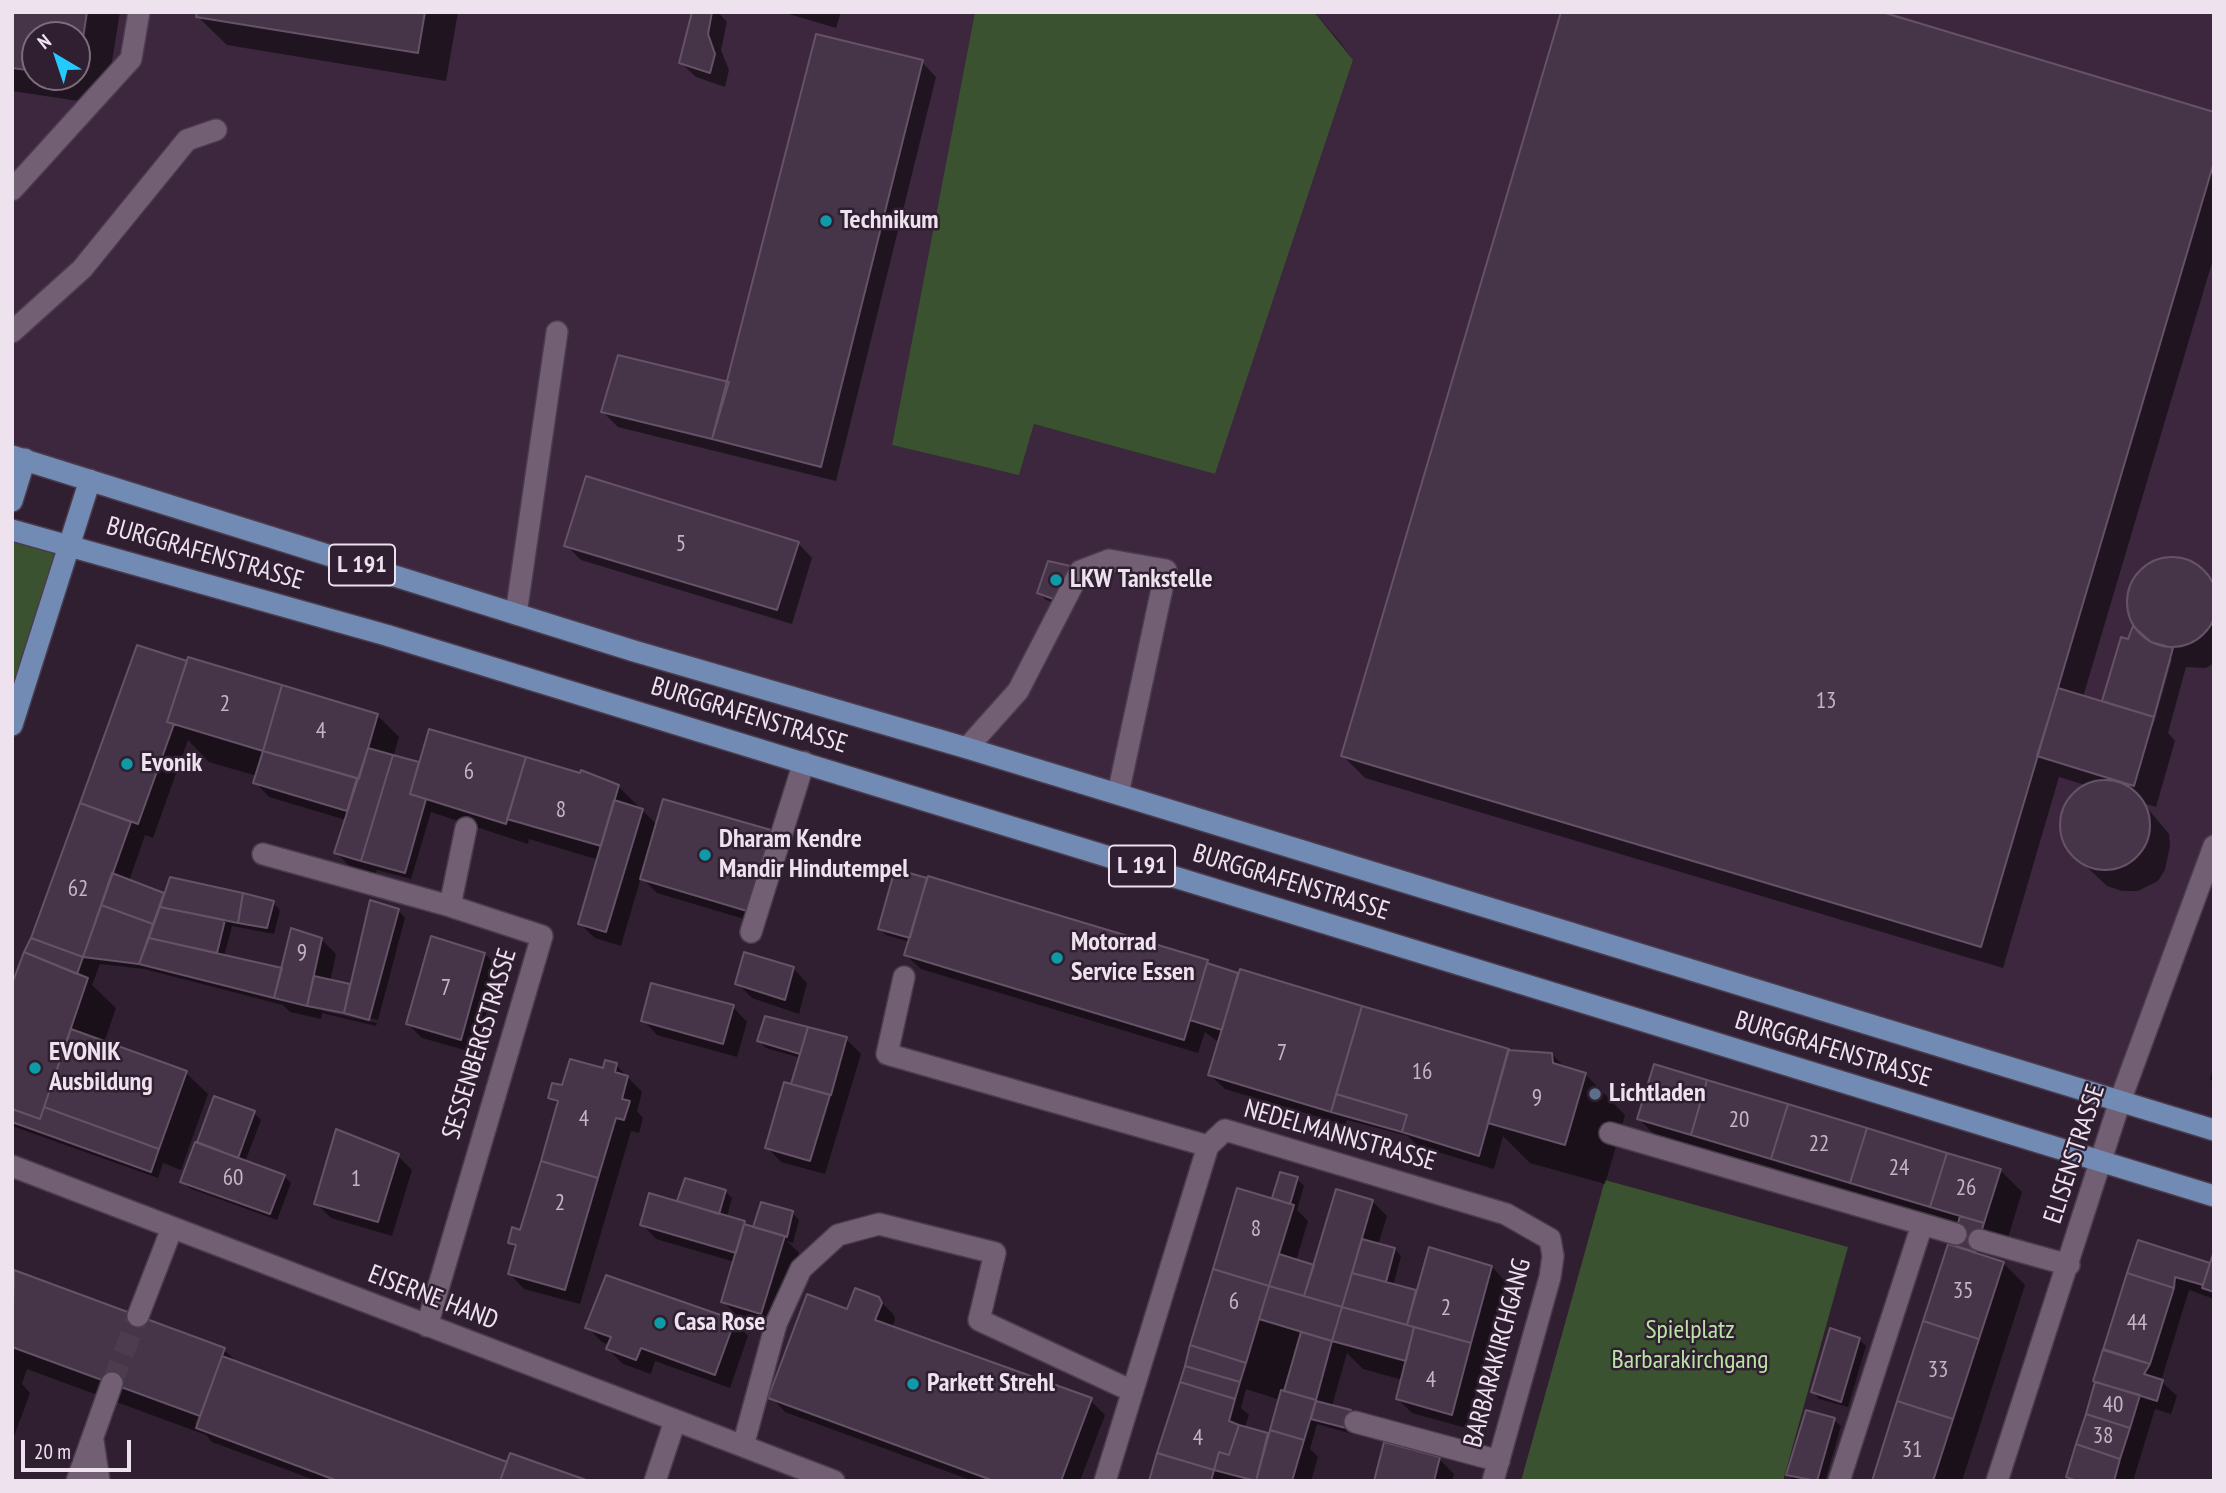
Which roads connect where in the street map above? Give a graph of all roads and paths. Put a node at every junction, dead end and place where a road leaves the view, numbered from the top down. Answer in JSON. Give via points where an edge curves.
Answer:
{"nodes":[{"id":1,"x":139,"y":12,"type":"edge"},
{"id":2,"x":216,"y":130,"type":"dead end"},
{"id":3,"x":12,"y":190,"type":"edge"},
{"id":4,"x":12,"y":332,"type":"edge"},
{"id":5,"x":557,"y":332,"type":"dead end"},
{"id":6,"x":19,"y":458,"type":"edge"},
{"id":7,"x":90,"y":480,"type":"junction"},
{"id":8,"x":12,"y":501,"type":"edge"},
{"id":9,"x":12,"y":530,"type":"edge"},
{"id":10,"x":69,"y":544,"type":"junction"},
{"id":11,"x":516,"y":614,"type":"junction"},
{"id":12,"x":12,"y":725,"type":"edge"},
{"id":13,"x":967,"y":748,"type":"junction"},
{"id":14,"x":804,"y":762,"type":"junction"},
{"id":15,"x":1118,"y":794,"type":"junction"},
{"id":16,"x":466,"y":828,"type":"dead end"},
{"id":17,"x":2214,"y":846,"type":"edge"},
{"id":18,"x":263,"y":854,"type":"dead end"},
{"id":19,"x":450,"y":906,"type":"junction"},
{"id":20,"x":751,"y":932,"type":"dead end"},
{"id":21,"x":904,"y":977,"type":"dead end"},
{"id":22,"x":2120,"y":1101,"type":"junction"},
{"id":23,"x":2214,"y":1130,"type":"edge"},
{"id":24,"x":1610,"y":1133,"type":"dead end"},
{"id":25,"x":1208,"y":1146,"type":"junction"},
{"id":26,"x":2102,"y":1160,"type":"junction"},
{"id":27,"x":12,"y":1166,"type":"edge"},
{"id":28,"x":2214,"y":1196,"type":"edge"},
{"id":29,"x":1922,"y":1225,"type":"junction"},
{"id":30,"x":172,"y":1228,"type":"junction"},
{"id":31,"x":1956,"y":1234,"type":"dead end"},
{"id":32,"x":1549,"y":1239,"type":"joint"},
{"id":33,"x":1979,"y":1240,"type":"dead end"},
{"id":34,"x":2069,"y":1265,"type":"junction"},
{"id":35,"x":138,"y":1316,"type":"tunnel mouth"},
{"id":36,"x":427,"y":1325,"type":"junction"},
{"id":37,"x":111,"y":1383,"type":"tunnel mouth"},
{"id":38,"x":1132,"y":1391,"type":"junction"},
{"id":39,"x":675,"y":1421,"type":"junction"},
{"id":40,"x":1354,"y":1422,"type":"dead end"},
{"id":41,"x":93,"y":1439,"type":"junction"},
{"id":42,"x":743,"y":1447,"type":"junction"},
{"id":43,"x":1496,"y":1471,"type":"edge"},
{"id":44,"x":77,"y":1481,"type":"edge"},
{"id":45,"x":99,"y":1481,"type":"edge"},
{"id":46,"x":655,"y":1481,"type":"edge"},
{"id":47,"x":835,"y":1481,"type":"edge"},
{"id":48,"x":1105,"y":1481,"type":"edge"},
{"id":49,"x":1839,"y":1481,"type":"edge"},
{"id":50,"x":1997,"y":1481,"type":"edge"}],
"edges":[{"from":1,"to":3,"type":"street","via":[[131,59]]},
{"from":2,"to":4,"type":"street","via":[[187,140],[82,269]]},
{"from":5,"to":11,"type":"street"},
{"from":6,"to":7,"type":"main road","number":"L 191"},
{"from":6,"to":8,"type":"main road","number":"L 191"},
{"from":7,"to":10,"type":"main road"},
{"from":7,"to":11,"type":"main road","name":"BURGGRAFENSTRASSE","number":"L 191"},
{"from":9,"to":10,"type":"main road","number":"L 191"},
{"from":10,"to":12,"type":"main road"},
{"from":10,"to":14,"type":"main road","name":"BURGGRAFENSTRASSE","number":"L 191"},
{"from":11,"to":13,"type":"main road","name":"BURGGRAFENSTRASSE","number":"L 191"},
{"from":13,"to":15,"type":"main road","name":"BURGGRAFENSTRASSE","number":"L 191"},
{"from":13,"to":15,"type":"street","via":[[1018,691],[1080,571],[1109,560],[1166,570]]},
{"from":14,"to":20,"type":"street"},
{"from":14,"to":26,"type":"main road","name":"BURGGRAFENSTRASSE","number":"L 191","via":[[1642,1023]]},
{"from":15,"to":22,"type":"main road","name":"BURGGRAFENSTRASSE","number":"L 191"},
{"from":16,"to":19,"type":"street"},
{"from":17,"to":22,"type":"street","name":"ELISENSTRASSE"},
{"from":18,"to":19,"type":"street","name":"SESSENBERGSTRASSE"},
{"from":19,"to":36,"type":"street","name":"SESSENBERGSTRASSE","via":[[542,936]]},
{"from":21,"to":25,"type":"street","via":[[887,1054]]},
{"from":22,"to":23,"type":"main road","name":"BURGGRAFENSTRASSE","number":"L 191"},
{"from":22,"to":26,"type":"street","name":"ELISENSTRASSE"},
{"from":24,"to":29,"type":"street"},
{"from":25,"to":32,"type":"street","name":"NEDELMANNSTRASSE","via":[[1225,1130],[1506,1214]]},
{"from":25,"to":38,"type":"street"},
{"from":26,"to":28,"type":"main road","name":"BURGGRAFENSTRASSE","number":"L 191"},
{"from":26,"to":34,"type":"street","name":"ELISENSTRASSE"},
{"from":27,"to":30,"type":"street","name":"EISERNE HAND"},
{"from":29,"to":31,"type":"street"},
{"from":29,"to":49,"type":"street"},
{"from":30,"to":35,"type":"street"},
{"from":30,"to":36,"type":"street","name":"EISERNE HAND"},
{"from":32,"to":43,"type":"street","name":"BARBARAKIRCHGANG","via":[[1553,1256],[1550,1277]]},
{"from":33,"to":34,"type":"street"},
{"from":34,"to":50,"type":"street","name":"ELISENSTRASSE"},
{"from":36,"to":39,"type":"street","name":"EISERNE HAND"},
{"from":37,"to":41,"type":"street"},
{"from":38,"to":42,"type":"street","via":[[979,1320],[995,1254],[879,1224],[838,1236],[801,1269],[776,1324]]},
{"from":38,"to":48,"type":"street"},
{"from":39,"to":42,"type":"street","name":"EISERNE HAND"},
{"from":39,"to":46,"type":"street"},
{"from":40,"to":43,"type":"street"},
{"from":41,"to":44,"type":"street"},
{"from":41,"to":45,"type":"street"},
{"from":42,"to":47,"type":"street","name":"EISERNE HAND"}]}
